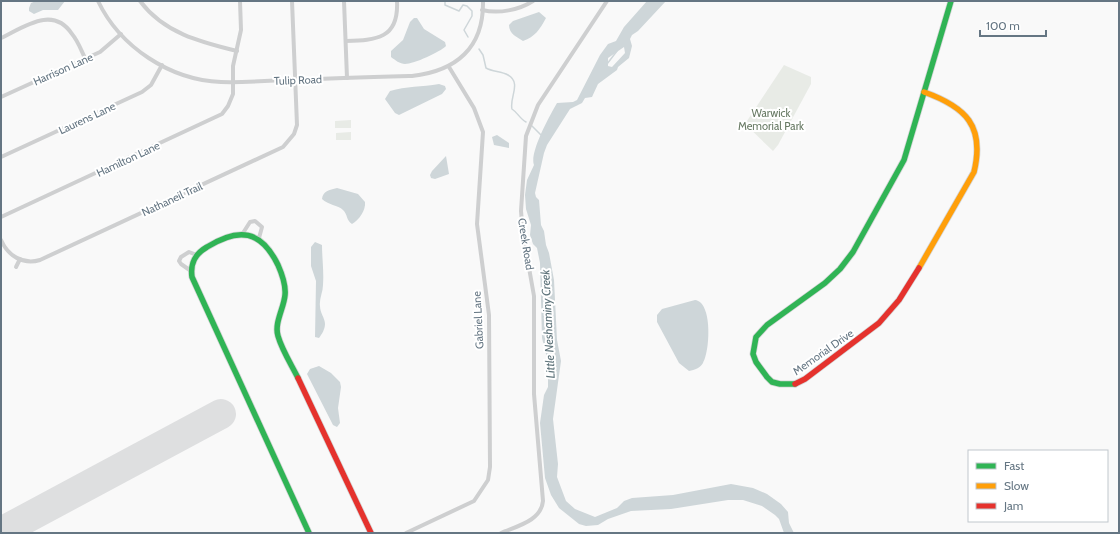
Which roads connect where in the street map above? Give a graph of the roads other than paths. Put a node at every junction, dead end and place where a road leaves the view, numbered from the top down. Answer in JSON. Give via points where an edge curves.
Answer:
{"nodes":[{"id":1,"x":98,"y":1,"type":"edge"},
{"id":2,"x":140,"y":1,"type":"edge"},
{"id":3,"x":240,"y":1,"type":"edge"},
{"id":4,"x":292,"y":1,"type":"edge"},
{"id":5,"x":344,"y":1,"type":"edge"},
{"id":6,"x":397,"y":1,"type":"edge"},
{"id":7,"x":483,"y":1,"type":"edge"},
{"id":8,"x":534,"y":1,"type":"edge"},
{"id":9,"x":607,"y":1,"type":"edge"},
{"id":10,"x":951,"y":1,"type":"edge"},
{"id":11,"x":482,"y":10,"type":"junction"},
{"id":12,"x":121,"y":34,"type":"junction"},
{"id":13,"x":1,"y":38,"type":"edge"},
{"id":14,"x":346,"y":41,"type":"junction"},
{"id":15,"x":237,"y":51,"type":"junction"},
{"id":16,"x":85,"y":58,"type":"junction"},
{"id":17,"x":162,"y":65,"type":"junction"},
{"id":18,"x":448,"y":67,"type":"junction"},
{"id":19,"x":347,"y":78,"type":"junction"},
{"id":20,"x":295,"y":80,"type":"junction"},
{"id":21,"x":234,"y":82,"type":"junction"},
{"id":22,"x":924,"y":92,"type":"junction"},
{"id":23,"x":1,"y":97,"type":"edge"},
{"id":24,"x":1,"y":157,"type":"edge"},
{"id":25,"x":1,"y":217,"type":"edge"},
{"id":26,"x":243,"y":233,"type":"junction"},
{"id":27,"x":259,"y":238,"type":"junction"},
{"id":28,"x":1,"y":240,"type":"edge"},
{"id":29,"x":198,"y":255,"type":"junction"},
{"id":30,"x":20,"y":259,"type":"junction"},
{"id":31,"x":16,"y":268,"type":"dead end"},
{"id":32,"x":192,"y":270,"type":"junction"},
{"id":33,"x":309,"y":533,"type":"edge"},
{"id":34,"x":371,"y":533,"type":"edge"},
{"id":35,"x":406,"y":533,"type":"edge"},
{"id":36,"x":501,"y":533,"type":"edge"}],
"edges":[{"from":1,"to":12,"type":"street","name":"Tulip Road"},
{"from":2,"to":15,"type":"street","via":[[160,21],[186,37]]},
{"from":3,"to":15,"type":"street","name":"Hamilton Lane","via":[[241,30]]},
{"from":4,"to":20,"type":"street","name":"Nathaneil Trail"},
{"from":5,"to":14,"type":"street"},
{"from":6,"to":14,"type":"street","via":[[396,18],[382,36],[373,40]]},
{"from":7,"to":11,"type":"street","name":"Tulip Road"},
{"from":8,"to":11,"type":"street","via":[[499,12]]},
{"from":9,"to":36,"type":"street","name":"Creek Road","via":[[538,106],[526,136],[521,222],[534,296],[535,421],[543,501],[535,518]]},
{"from":10,"to":22,"type":"street","name":"Memorial Drive"},
{"from":11,"to":18,"type":"street","name":"Tulip Road","via":[[481,24],[474,42]]},
{"from":12,"to":16,"type":"street","name":"Harrison Lane","via":[[104,50]]},
{"from":12,"to":17,"type":"street","name":"Tulip Road","via":[[140,52]]},
{"from":13,"to":16,"type":"street","via":[[38,20],[47,19],[59,22],[70,30]]},
{"from":14,"to":19,"type":"street"},
{"from":15,"to":21,"type":"street","name":"Hamilton Lane","via":[[233,66]]},
{"from":16,"to":23,"type":"street","name":"Harrison Lane"},
{"from":17,"to":21,"type":"street","name":"Tulip Road","via":[[193,77]]},
{"from":17,"to":24,"type":"street","name":"Laurens Lane","via":[[151,85],[142,92]]},
{"from":18,"to":19,"type":"street","name":"Tulip Road","via":[[425,74]]},
{"from":18,"to":35,"type":"street","name":"Gabriel Lane","via":[[474,108],[483,132],[477,224],[489,315],[490,467],[487,484],[474,500]]},
{"from":19,"to":20,"type":"street","name":"Tulip Road"},
{"from":20,"to":21,"type":"street","name":"Tulip Road"},
{"from":20,"to":30,"type":"street","name":"Nathaneil Trail","via":[[296,130],[283,147],[40,260],[30,262]]},
{"from":21,"to":25,"type":"street","name":"Hamilton Lane","via":[[231,101],[218,117]]},
{"from":22,"to":22,"type":"street","name":"Memorial Drive","via":[[904,160],[853,252],[825,283],[768,325],[756,337],[753,354],[756,362],[772,382],[790,385],[805,380],[879,323],[899,300],[974,172],[979,143],[967,115],[957,106]]},
{"from":26,"to":27,"type":"street"},
{"from":26,"to":27,"type":"street","via":[[250,222],[255,221],[262,227]]},
{"from":26,"to":29,"type":"street","via":[[234,234],[210,245]]},
{"from":27,"to":34,"type":"street","via":[[270,252],[285,288],[278,336]]},
{"from":28,"to":30,"type":"street","via":[[8,252]]},
{"from":29,"to":32,"type":"street"},
{"from":29,"to":32,"type":"street","via":[[189,252],[179,261]]},
{"from":30,"to":31,"type":"street"},
{"from":32,"to":33,"type":"street","via":[[196,289]]}]}
